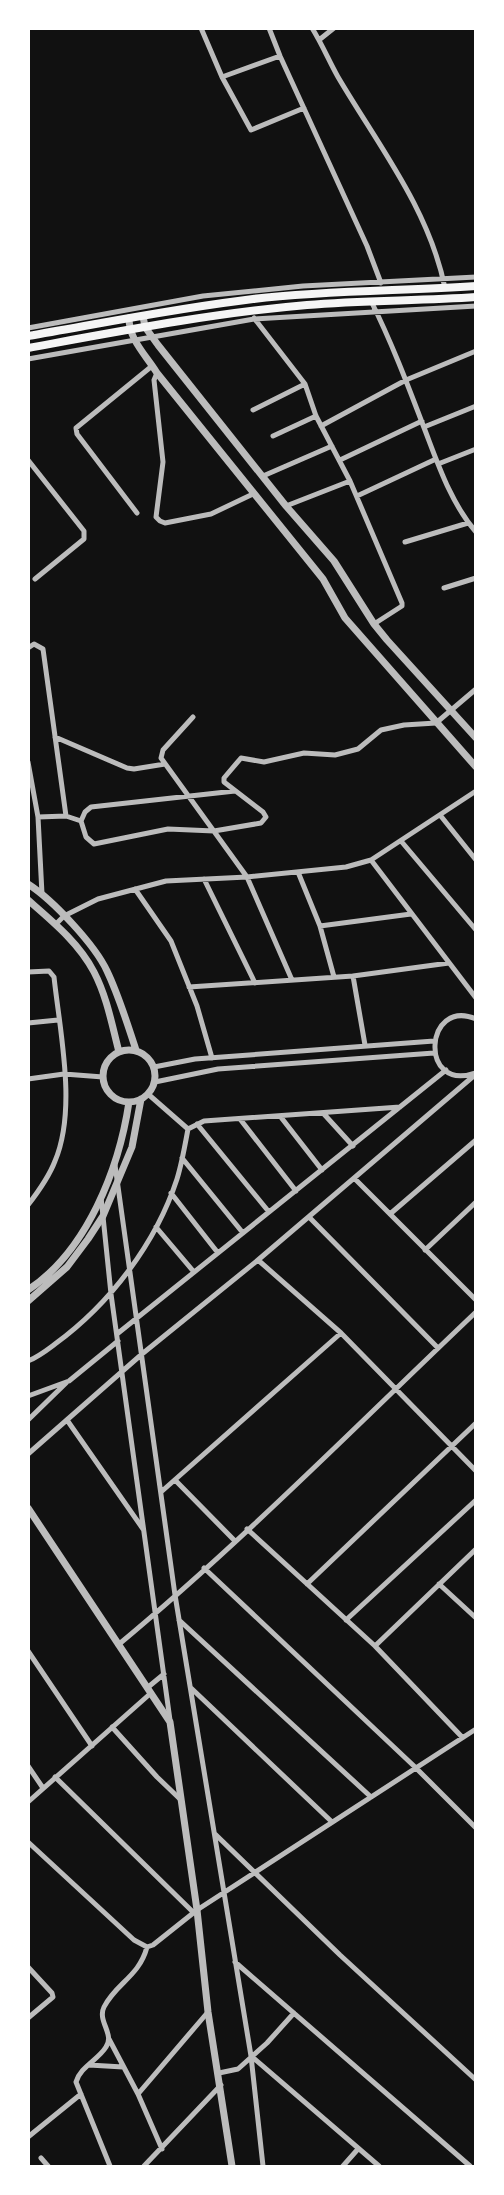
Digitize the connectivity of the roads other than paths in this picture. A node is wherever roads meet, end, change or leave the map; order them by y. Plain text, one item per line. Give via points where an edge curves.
1 (201, 28) edge
2 (269, 28) edge
3 (312, 28) edge
4 (334, 28) edge
5 (319, 40) junction
6 (280, 56) junction
7 (222, 76) junction
8 (304, 108) junction
9 (476, 277) edge
10 (443, 279) junction
11 (382, 286) junction
12 (476, 286) edge
13 (445, 288) junction
14 (476, 297) edge
15 (371, 301) junction
16 (385, 302) junction
17 (476, 306) edge
18 (376, 311) junction
19 (254, 315) junction
20 (143, 316) junction
21 (129, 318) junction
22 (145, 327) junction
23 (28, 328) edge
24 (129, 330) junction
25 (28, 336) edge
26 (152, 337) junction
27 (134, 340) junction
28 (28, 348) edge
29 (476, 351) edge
30 (28, 359) edge
31 (155, 370) junction
32 (406, 380) junction
33 (305, 384) junction
34 (476, 406) edge
35 (253, 410) dead end
36 (316, 416) junction
37 (423, 424) junction
38 (321, 426) junction
39 (273, 436) dead end
40 (333, 446) junction
41 (476, 449) edge
42 (340, 459) junction
43 (28, 460) edge
44 (437, 462) junction
45 (263, 476) junction
46 (350, 481) junction
47 (253, 494) junction
48 (357, 496) junction
49 (286, 506) junction
50 (136, 513) dead end
51 (468, 523) junction
52 (476, 532) edge
53 (405, 542) dead end
54 (476, 578) edge
55 (35, 579) dead end
56 (444, 588) dead end
57 (374, 624) junction
58 (28, 648) edge
59 (476, 689) edge
60 (450, 709) junction
61 (193, 717) dead end
62 (436, 723) junction
63 (55, 737) junction
64 (476, 738) edge
65 (28, 762) edge
66 (165, 764) junction
67 (476, 767) edge
68 (236, 791) junction
69 (476, 791) edge
70 (190, 797) junction
71 (440, 815) junction
72 (66, 816) junction
73 (38, 817) junction
74 (81, 821) junction
75 (214, 831) junction
76 (401, 841) junction
77 (371, 860) junction
78 (476, 860) edge
79 (297, 872) junction
80 (247, 877) junction
81 (204, 879) junction
82 (29, 886) edge
83 (135, 889) junction
84 (42, 894) junction
85 (28, 900) edge
86 (411, 914) junction
87 (64, 916) junction
88 (56, 924) junction
89 (320, 926) junction
90 (476, 930) edge
91 (449, 963) junction
92 (28, 972) edge
93 (353, 976) junction
94 (334, 977) junction
95 (292, 980) junction
96 (255, 983) junction
97 (189, 987) junction
98 (476, 998) edge
99 (476, 1019) edge
100 (58, 1020) junction
101 (28, 1023) edge
102 (434, 1041) junction
103 (364, 1046) junction
104 (136, 1050) junction
105 (119, 1052) junction
106 (434, 1053) junction
107 (212, 1058) junction
108 (154, 1067) junction
109 (446, 1070) junction
110 (476, 1073) edge
111 (64, 1074) junction
112 (103, 1077) junction
113 (28, 1079) edge
114 (155, 1082) junction
115 (145, 1097) junction
116 (129, 1102) junction
117 (401, 1107) junction
118 (323, 1113) junction
119 (280, 1116) junction
120 (240, 1119) junction
121 (198, 1124) junction
122 (188, 1129) junction
123 (476, 1140) edge
124 (353, 1146) junction
125 (182, 1158) junction
126 (115, 1165) junction
127 (322, 1170) junction
128 (354, 1178) junction
129 (118, 1181) junction
130 (296, 1191) junction
131 (171, 1193) junction
132 (101, 1197) junction
133 (476, 1203) edge
134 (28, 1205) edge
135 (269, 1212) junction
136 (390, 1214) junction
137 (103, 1216) junction
138 (309, 1217) junction
139 (156, 1227) junction
140 (243, 1233) junction
141 (425, 1250) junction
142 (218, 1253) junction
143 (258, 1260) junction
144 (129, 1271) junction
145 (194, 1272) junction
146 (28, 1290) edge
147 (111, 1294) junction
148 (476, 1300) edge
149 (28, 1301) edge
150 (476, 1312) edge
151 (136, 1318) junction
152 (341, 1333) junction
153 (117, 1337) junction
154 (438, 1348) junction
155 (142, 1354) junction
156 (28, 1362) edge
157 (122, 1372) junction
158 (69, 1381) junction
159 (396, 1388) junction
160 (28, 1396) edge
161 (67, 1419) junction
162 (28, 1420) edge
163 (476, 1423) edge
164 (450, 1446) junction
165 (28, 1454) edge
166 (476, 1471) edge
167 (175, 1480) junction
168 (161, 1492) junction
169 (476, 1500) edge
170 (28, 1508) edge
171 (247, 1529) junction
172 (144, 1530) junction
173 (234, 1540) junction
174 (474, 1554) edge
175 (204, 1568) junction
176 (307, 1584) junction
177 (439, 1584) junction
178 (174, 1594) junction
179 (156, 1613) junction
180 (476, 1618) edge
181 (179, 1620) junction
182 (346, 1620) junction
183 (117, 1645) junction
184 (375, 1646) junction
185 (28, 1651) edge
186 (164, 1674) junction
187 (190, 1687) junction
188 (149, 1690) junction
189 (170, 1722) junction
190 (112, 1727) junction
191 (476, 1729) edge
192 (462, 1737) junction
193 (92, 1746) junction
194 (28, 1766) edge
195 (415, 1767) junction
196 (55, 1777) junction
197 (43, 1788) junction
198 (371, 1797) junction
199 (182, 1800) junction
200 (28, 1802) edge
201 (332, 1822) junction
202 (476, 1828) edge
203 (215, 1834) junction
204 (28, 1842) edge
205 (256, 1872) junction
206 (223, 1893) junction
207 (196, 1912) junction
208 (147, 1947) junction
209 (234, 1962) junction
210 (28, 1967) edge
211 (208, 2012) junction
212 (294, 2013) junction
213 (28, 2018) edge
214 (109, 2038) junction
215 (251, 2056) junction
216 (89, 2065) junction
217 (123, 2067) junction
218 (219, 2073) junction
219 (476, 2080) edge
220 (221, 2084) junction
221 (81, 2094) junction
222 (138, 2094) junction
223 (28, 2137) edge
224 (358, 2149) junction
225 (162, 2150) junction
226 (41, 2158) dead end
227 (48, 2166) edge
228 (110, 2166) edge
229 (144, 2166) edge
230 (232, 2166) edge
231 (263, 2166) edge
232 (343, 2166) edge
233 (379, 2166) edge
234 (470, 2166) edge

1 - 7 street
2 - 6 street
3 - 5 street
4 - 5 street
5 - 10 street via 405,185
6 - 7 street
6 - 8 street
7 - 8 street via 251,130
8 - 11 street
9 - 10 street
10 - 11 street
10 - 13 street
11 - 13 highway
11 - 16 street
11 - 20 highway via 253,299
11 - 23 street via 303,286 203,296
12 - 13 highway
14 - 16 highway
15 - 16 highway
15 - 18 street
15 - 19 highway
17 - 18 street
18 - 19 street
18 - 32 street
19 - 22 highway
19 - 26 street
19 - 33 street
20 - 21 highway
20 - 22 street
21 - 24 street
21 - 25 highway
22 - 24 highway
22 - 26 street
24 - 27 street
24 - 28 highway
26 - 27 street
26 - 45 street
27 - 30 street
27 - 31 street
29 - 32 street
31 - 47 street
31 - 47 street via 163,462 156,517 165,523 211,514
31 - 50 street via 76,428
32 - 37 street
32 - 38 street
33 - 35 street
33 - 36 street
34 - 37 street
36 - 38 street
36 - 39 street
37 - 42 street
37 - 44 street
38 - 40 street
40 - 42 street
40 - 45 street
41 - 44 street
42 - 46 street
43 - 55 street via 84,531 84,540
44 - 48 street
44 - 51 street
45 - 49 street
46 - 48 street
46 - 49 street
47 - 62 street via 322,579 345,618
48 - 57 street via 402,603
49 - 57 street via 334,561
51 - 52 street
51 - 53 street
54 - 56 street
57 - 60 street
58 - 63 street via 34,644 43,649
59 - 60 street
60 - 62 street
60 - 64 street
61 - 66 street via 161,754
62 - 67 street
62 - 68 street via 381,730 358,749 334,755 304,753 264,762 241,758 224,778
63 - 66 street via 127,768
63 - 72 street
65 - 73 street
66 - 70 street
68 - 70 street
68 - 75 street via 266,817 261,823
69 - 71 street
70 - 74 street via 91,807
70 - 75 street
71 - 76 street
71 - 78 street
72 - 73 street
72 - 74 street
73 - 84 street
74 - 75 street via 86,837 94,844 168,829
75 - 80 street
76 - 77 street
76 - 90 street
77 - 79 street
77 - 86 street
79 - 80 street
79 - 89 street
80 - 81 street
80 - 95 street
81 - 83 street via 166,881
81 - 96 street
82 - 84 street
83 - 87 street via 98,899
83 - 97 street via 171,941
84 - 87 street
85 - 88 street
86 - 89 street
86 - 91 street
87 - 88 street
87 - 104 street via 106,969
88 - 105 street via 93,972 109,1009
89 - 94 street
91 - 93 street
91 - 98 street
92 - 100 street via 49,971 54,977
93 - 94 street
93 - 103 street
94 - 95 street
95 - 96 street
96 - 97 street
97 - 107 street
99 - 102 street via 457,1016 446,1021
100 - 101 street
100 - 111 street
102 - 103 street
102 - 106 street
103 - 107 street
104 - 105 street
104 - 108 street
105 - 112 street via 110,1058
106 - 109 street
106 - 114 street via 218,1069
107 - 108 street
108 - 114 street
109 - 110 street via 456,1075
109 - 117 street
110 - 128 street
111 - 112 street
111 - 113 street
111 - 134 street via 64,1131 55,1162
112 - 116 street via 108,1092
114 - 115 street
115 - 116 street
115 - 122 street
115 - 129 street
116 - 126 street
117 - 118 street
117 - 124 street
118 - 119 street
118 - 124 street
119 - 120 street
119 - 127 street
120 - 121 street
120 - 130 street
121 - 122 street
121 - 135 street
122 - 125 street
123 - 136 street
124 - 127 street
125 - 131 street
125 - 140 street
126 - 129 street
126 - 132 street
127 - 130 street
128 - 136 street
128 - 138 street
129 - 137 street
129 - 144 street
130 - 135 street
131 - 139 street
131 - 142 street
132 - 137 street
132 - 146 street via 62,1260
133 - 141 street
135 - 140 street
136 - 141 street
137 - 147 street
137 - 149 street via 67,1267
138 - 143 street
138 - 154 street
139 - 144 street
139 - 145 street
140 - 142 street
141 - 148 street
142 - 145 street
143 - 152 street
143 - 155 street
144 - 147 street
144 - 151 street
145 - 151 street
147 - 153 street
147 - 156 street via 79,1327
150 - 154 street
151 - 153 street
151 - 155 street
152 - 159 street
152 - 167 street
153 - 157 street
153 - 158 street
154 - 159 street
155 - 157 street
155 - 168 street
157 - 161 street
157 - 172 street
158 - 160 street
158 - 162 street
159 - 164 street
159 - 171 street
161 - 165 street
161 - 172 street
163 - 164 street
164 - 166 street
164 - 176 street
167 - 168 street
167 - 173 street
168 - 178 street
169 - 182 street
170 - 183 street
171 - 173 street
171 - 176 street
172 - 179 street
173 - 175 street
174 - 177 street
175 - 178 street
175 - 195 street
176 - 182 street
177 - 180 street
177 - 184 street
178 - 179 street
178 - 181 street
179 - 183 street
179 - 186 street
181 - 187 street
181 - 198 street
182 - 184 street
183 - 188 street
184 - 192 street
185 - 193 street
186 - 188 street
186 - 189 street
187 - 201 street
187 - 203 street
188 - 189 street
188 - 190 street
189 - 199 street
190 - 193 street
190 - 199 street
191 - 192 street
192 - 195 street
193 - 196 street
194 - 197 street
195 - 198 street
195 - 202 street
196 - 197 street
196 - 207 street
197 - 200 street
198 - 201 street
199 - 207 street
201 - 205 street
203 - 205 street
203 - 206 street
204 - 208 street via 134,1940
205 - 206 street
205 - 219 street
206 - 207 street
206 - 209 street
207 - 208 street
207 - 211 street
208 - 214 street via 139,1968 104,2008 102,2019
209 - 212 street
209 - 215 street
210 - 213 street via 53,1997
211 - 218 street
211 - 222 street
212 - 215 street
212 - 234 street
214 - 216 street
214 - 217 street
215 - 218 street via 235,2071
215 - 224 street
215 - 231 street
216 - 217 street
216 - 221 street via 76,2079
217 - 222 street
218 - 220 street
220 - 225 street
220 - 230 street
221 - 223 street
221 - 228 street
222 - 225 street
224 - 232 street
224 - 233 street
225 - 229 street
226 - 227 street

